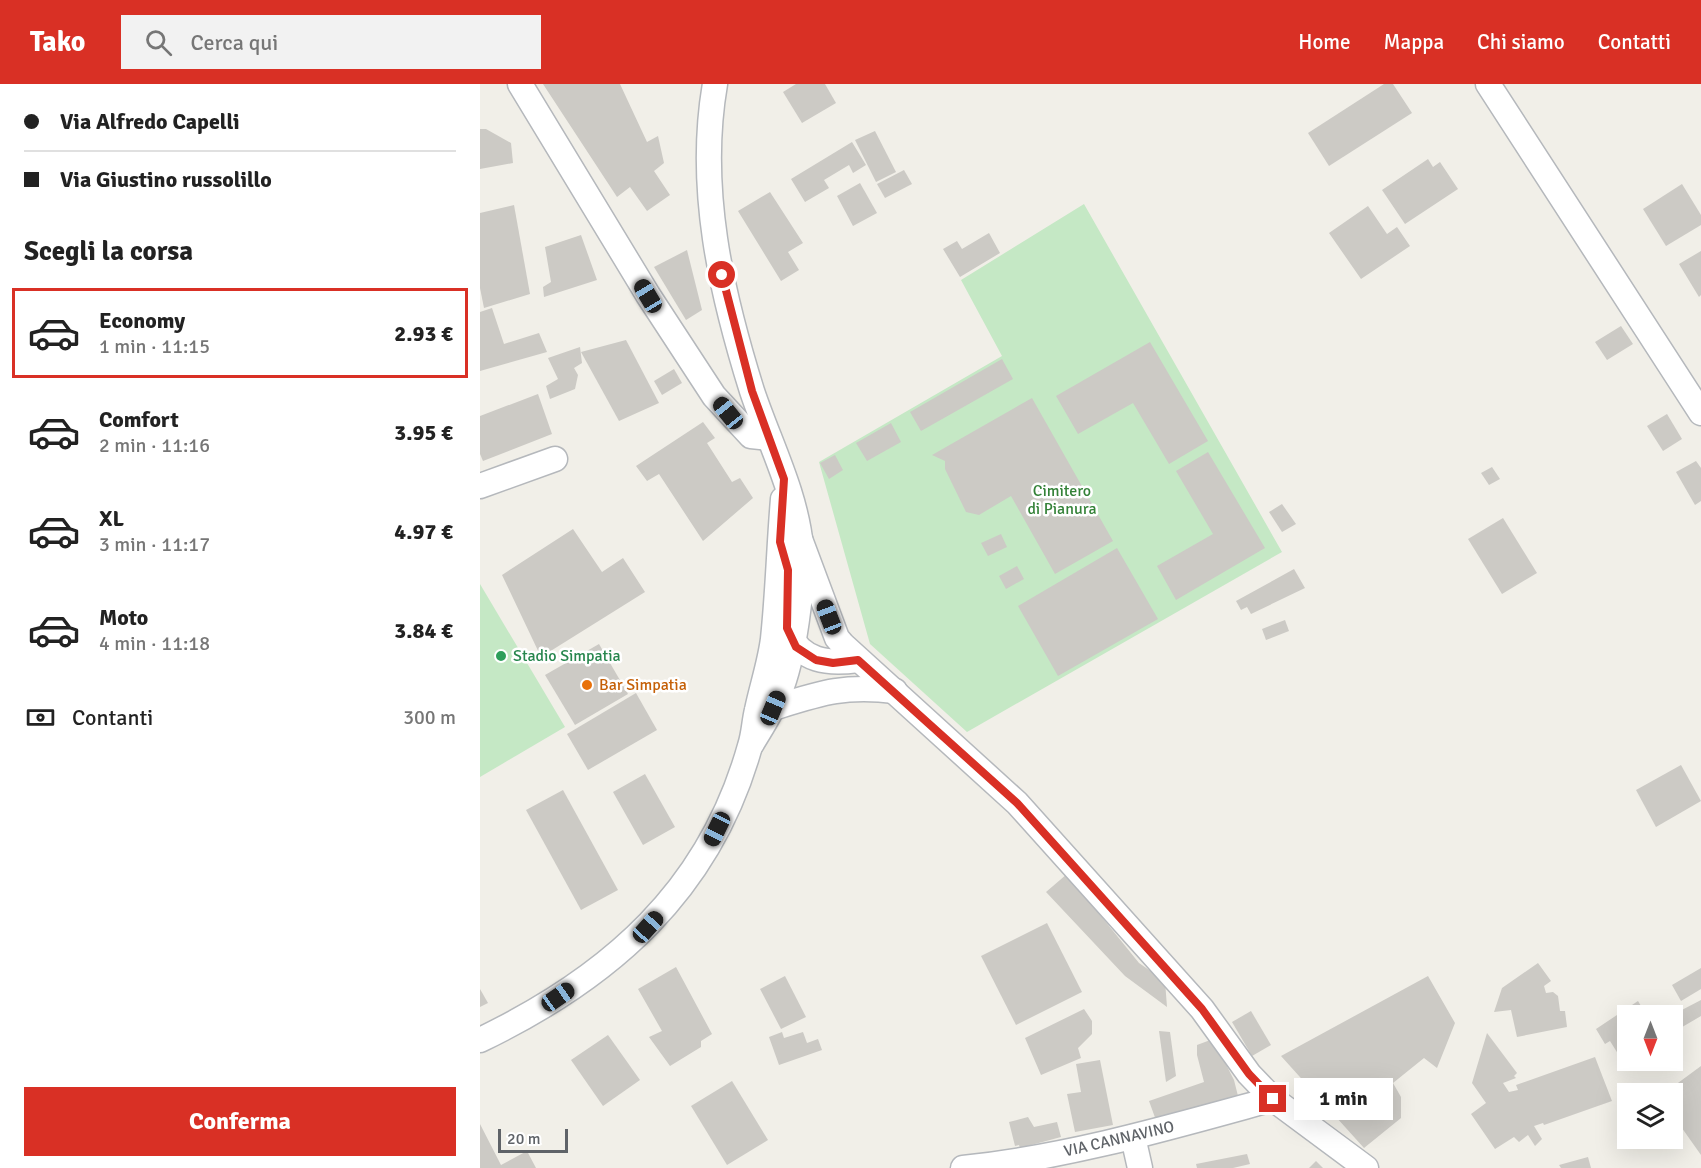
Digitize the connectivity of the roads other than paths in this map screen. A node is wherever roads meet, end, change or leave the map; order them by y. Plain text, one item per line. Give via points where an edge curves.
1 (520, 84) edge
2 (715, 84) edge
3 (1488, 84) edge
4 (1701, 413) edge
5 (769, 438) junction
6 (555, 459) dead end
7 (480, 486) edge
8 (790, 540) junction
9 (837, 638) junction
10 (792, 642) junction
11 (858, 660) junction
12 (895, 691) junction
13 (765, 709) junction
14 (480, 1040) edge
15 (1273, 1099) junction
16 (1133, 1137) junction
17 (963, 1168) edge
18 (1140, 1168) edge
19 (1366, 1168) edge

1 - 5 street via 648,296 714,396 751,436
2 - 5 street via 708,173 714,232 726,297
3 - 4 street
5 - 8 street via 784,479
6 - 7 street
8 - 9 street
8 - 10 street via 799,594
8 - 13 street via 772,641
9 - 10 street via 813,633
9 - 11 street
10 - 11 street via 816,660
10 - 13 street via 784,652
11 - 12 street
12 - 13 street via 861,687
12 - 15 street via 1017,803 1202,1009 1249,1074
13 - 14 street via 710,844 678,893 648,927 607,963 513,1025
15 - 16 street, VIA CANNAVINO
15 - 19 street
16 - 17 street, VIA CANNAVINO
16 - 18 street

